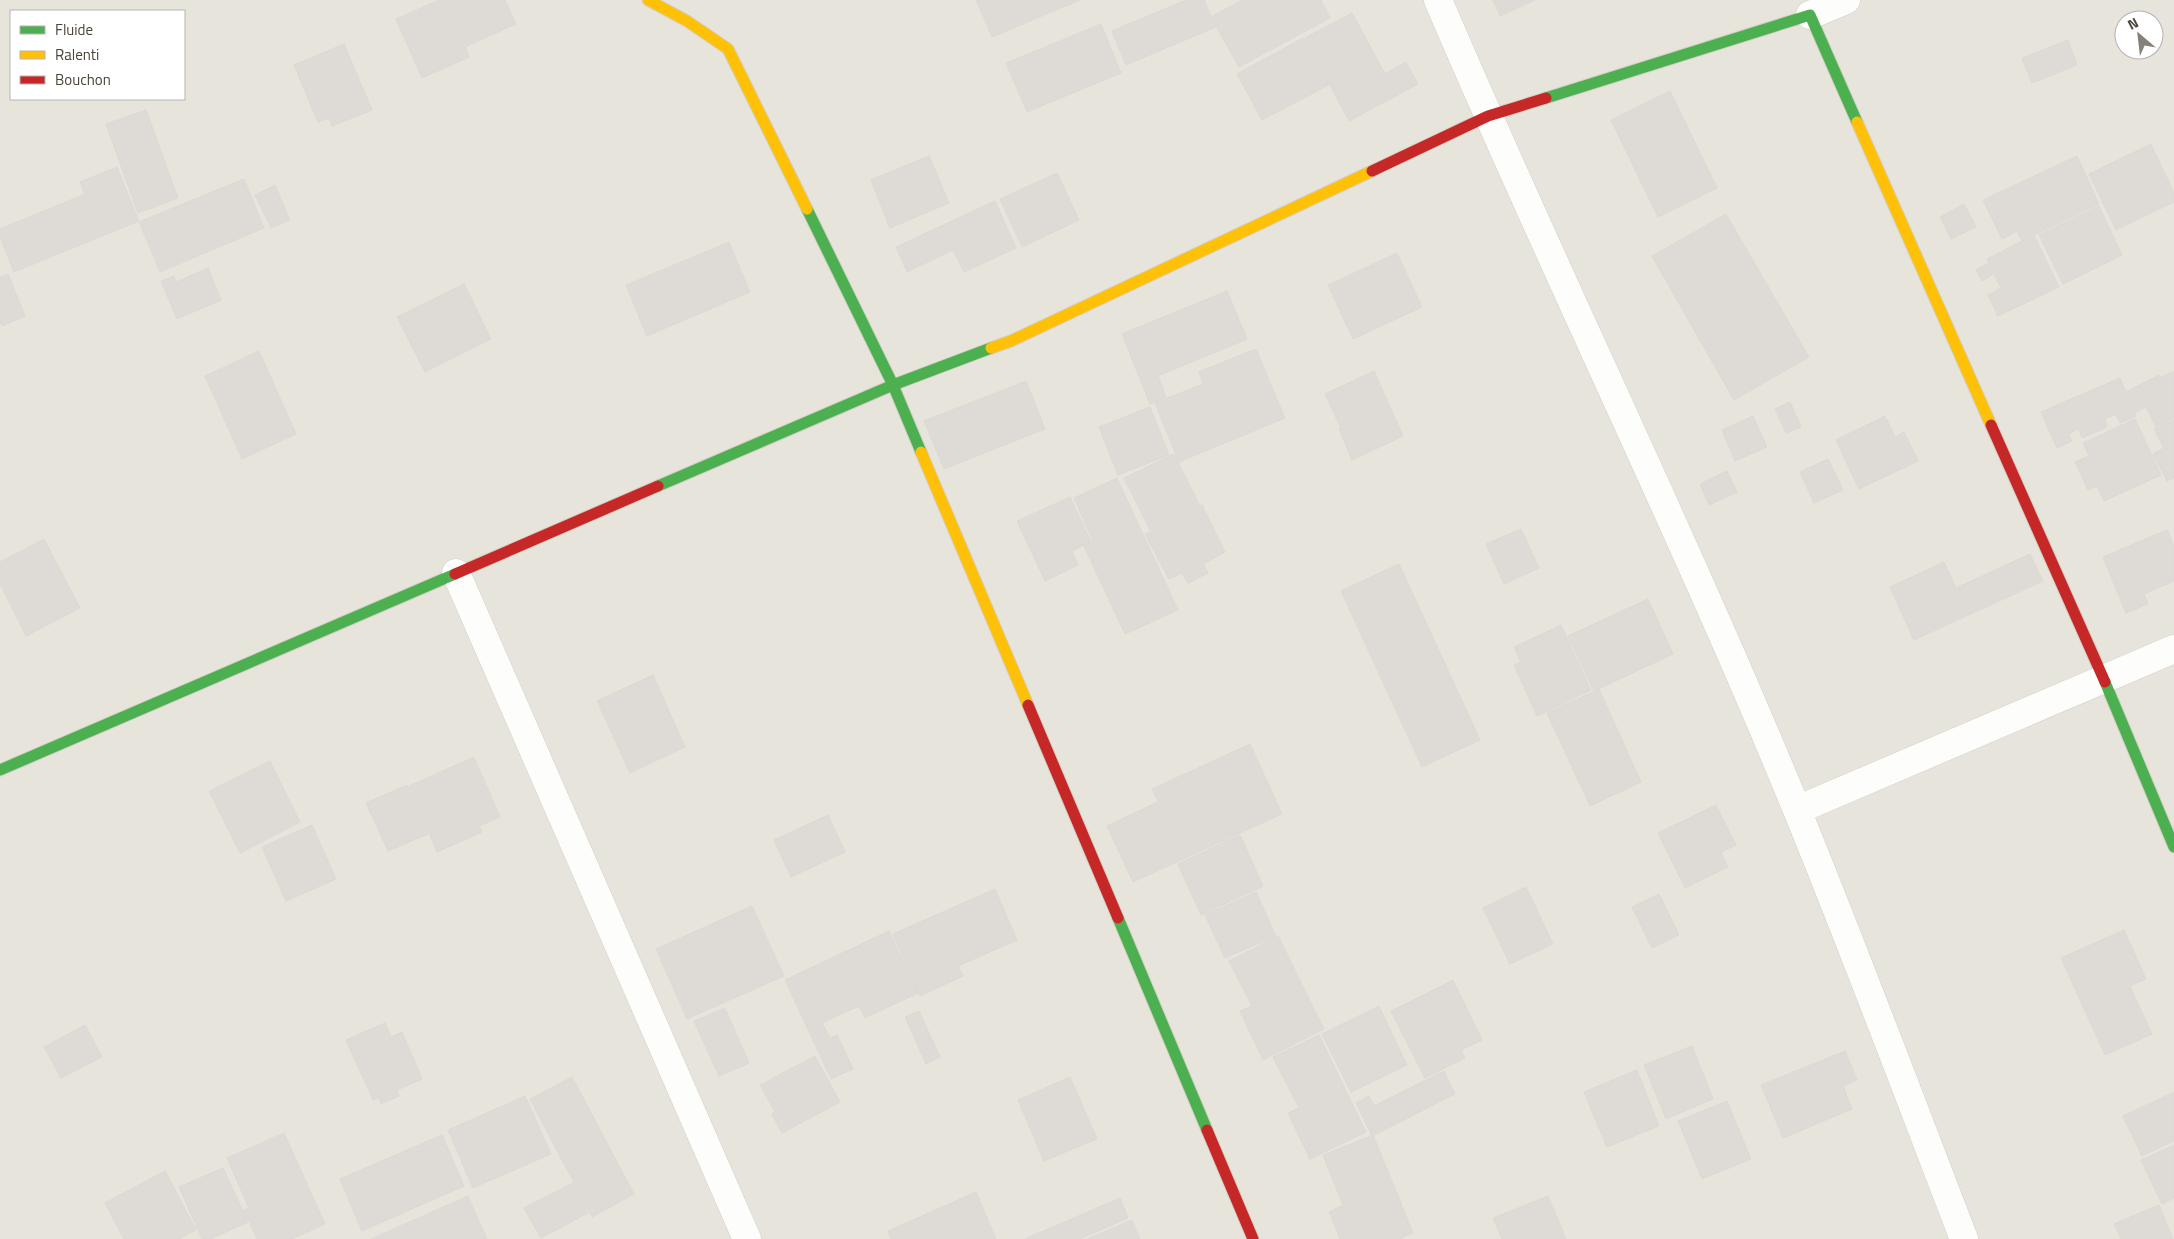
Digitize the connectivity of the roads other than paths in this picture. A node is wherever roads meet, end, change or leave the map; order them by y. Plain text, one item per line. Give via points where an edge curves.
1 (648, 0) edge
2 (1438, 0) edge
3 (1846, 0) edge
4 (1810, 15) junction
5 (1488, 116) junction
6 (893, 386) junction
7 (456, 573) junction
8 (2174, 649) edge
9 (2103, 678) junction
10 (0, 770) edge
11 (1797, 810) junction
12 (2174, 847) edge
13 (747, 1239) edge
14 (1253, 1239) edge
15 (1964, 1239) edge

1 - 6 street via 728,49
2 - 5 street
3 - 4 street
4 - 5 street
4 - 9 street
5 - 6 street via 1011,341
5 - 11 street via 1642,453
6 - 7 street
6 - 14 street
7 - 10 street
7 - 13 street
8 - 9 street
9 - 11 street
9 - 12 street
11 - 15 street

